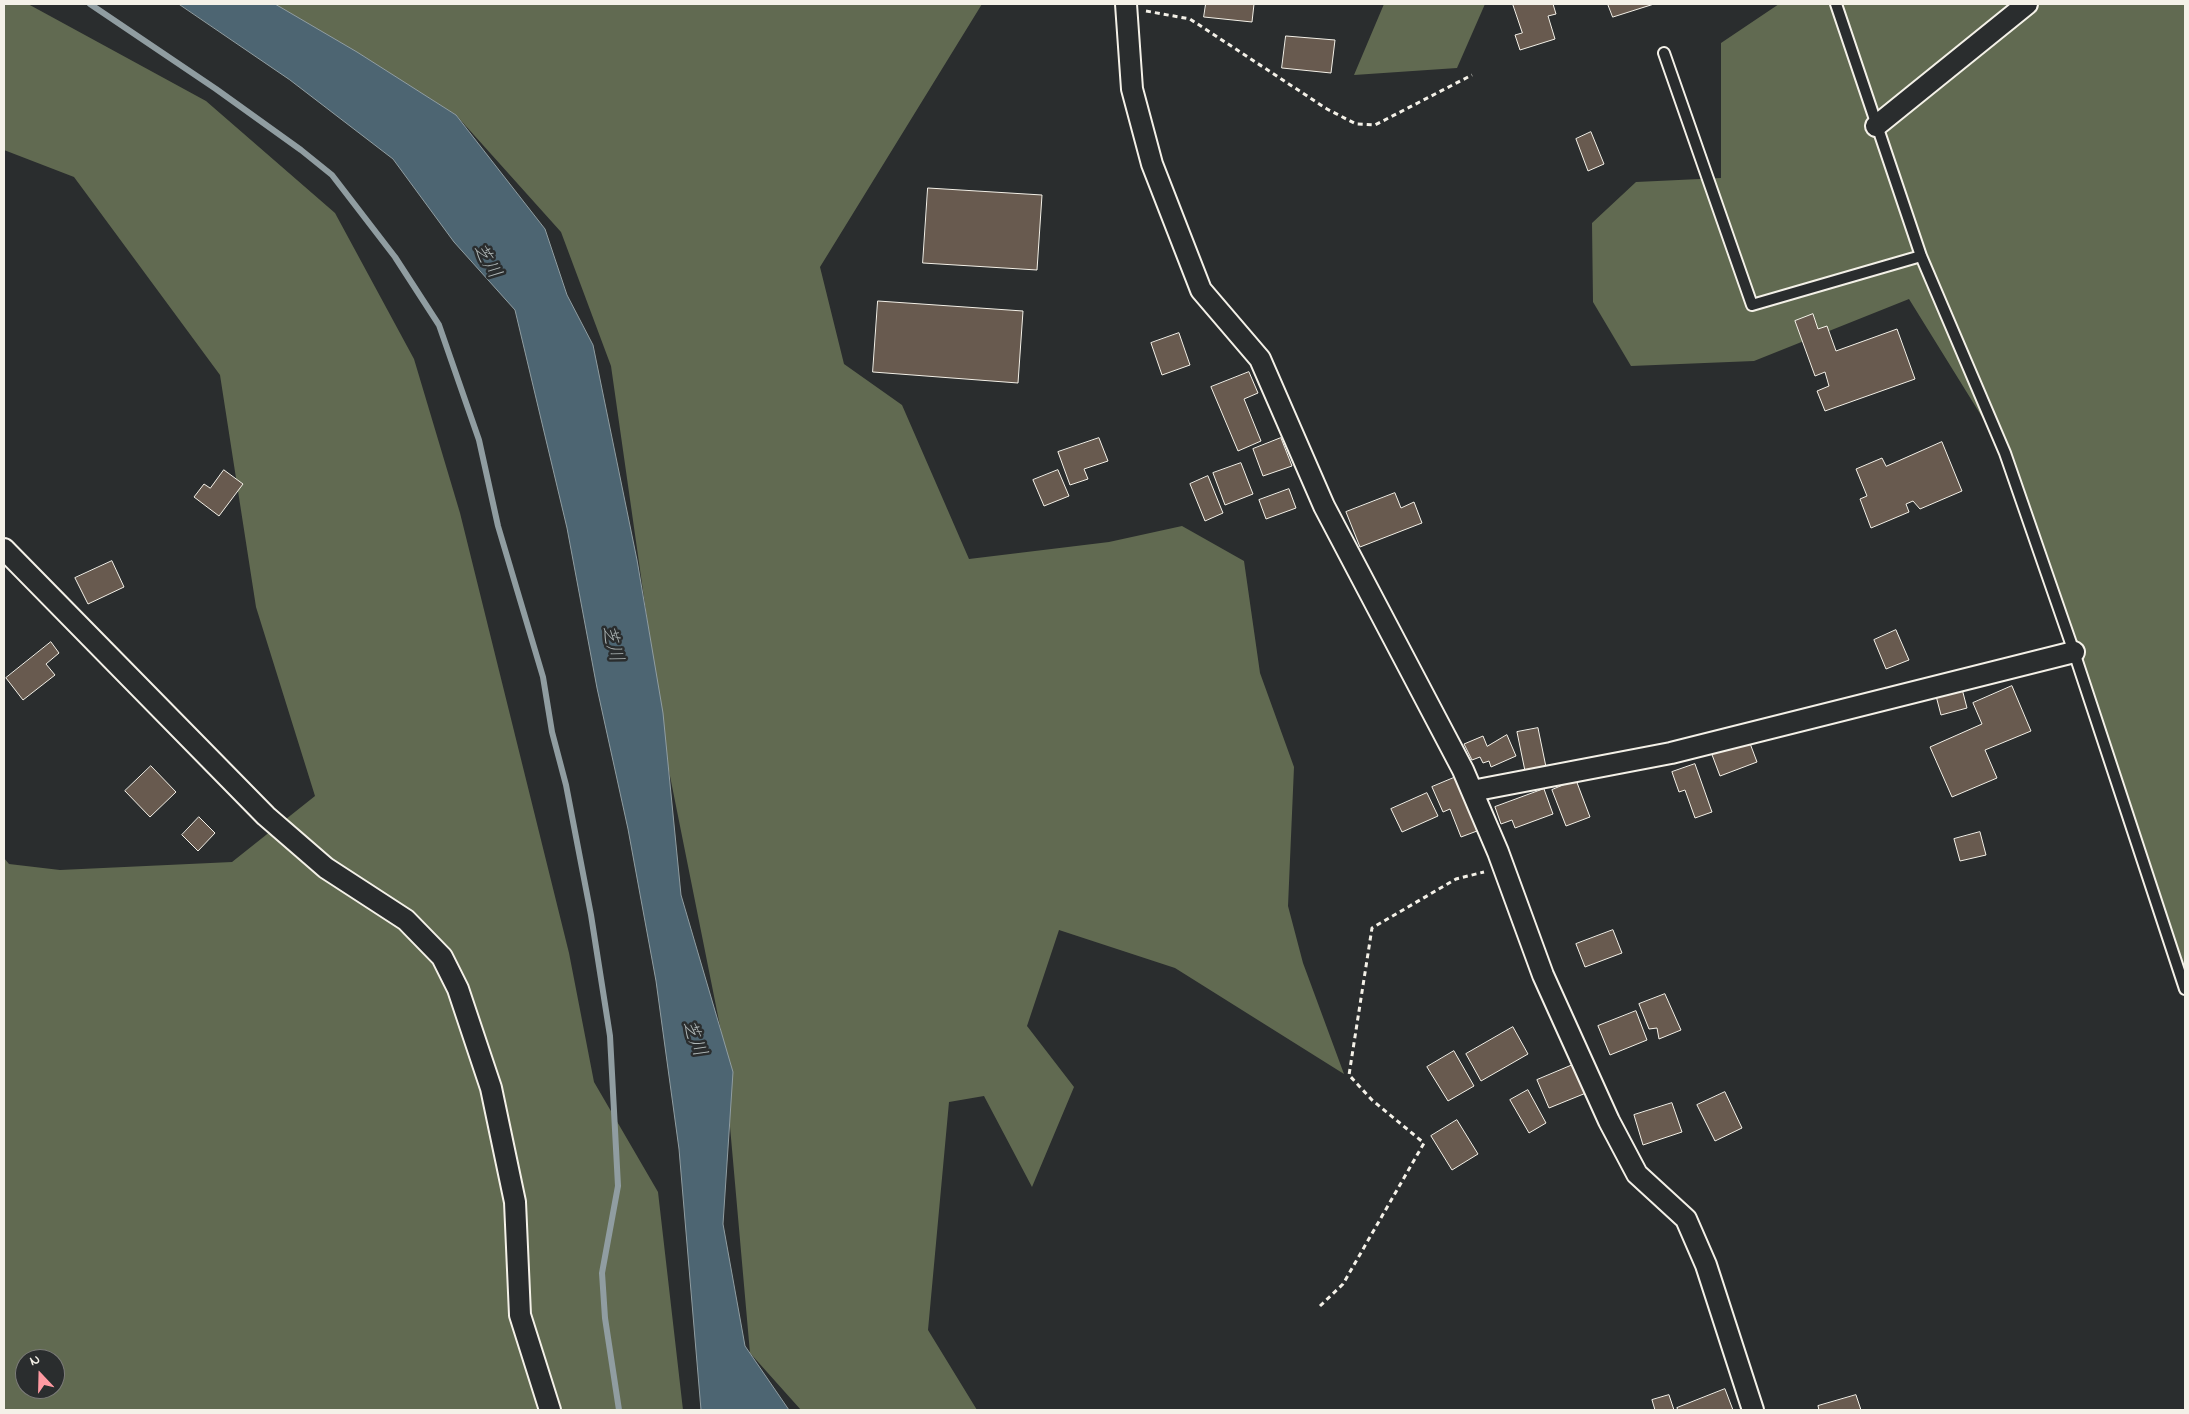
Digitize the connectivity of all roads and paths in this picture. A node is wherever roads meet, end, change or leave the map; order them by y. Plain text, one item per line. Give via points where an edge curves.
1 (1836, 4) edge
2 (2026, 4) edge
3 (1126, 5) edge
4 (1664, 53) dead end
5 (1472, 76) dead end
6 (1876, 126) junction
7 (1921, 256) junction
8 (4, 549) edge
9 (2074, 652) junction
10 (1472, 791) junction
11 (1504, 867) junction
12 (2185, 989) edge
13 (1320, 1306) dead end
14 (550, 1410) edge
15 (1753, 1410) edge

1 - 6 lane
2 - 6 street
3 - 5 path via 1190,19 1327,109 1356,124 1375,125
3 - 10 street via 1132,88 1139,117 1152,164 1201,290 1260,359 1324,506
4 - 7 lane via 1752,305
6 - 7 lane
7 - 9 lane via 2005,454
8 - 14 street via 266,816 326,868 406,920 442,958 458,989 491,1088 516,1202 520,1315
9 - 10 street via 1671,753
9 - 12 lane
10 - 11 street
11 - 13 path via 1456,879 1372,928 1350,1075 1372,1100 1424,1143 1343,1284
11 - 15 street via 1543,975 1609,1121 1637,1174 1686,1219 1706,1265

